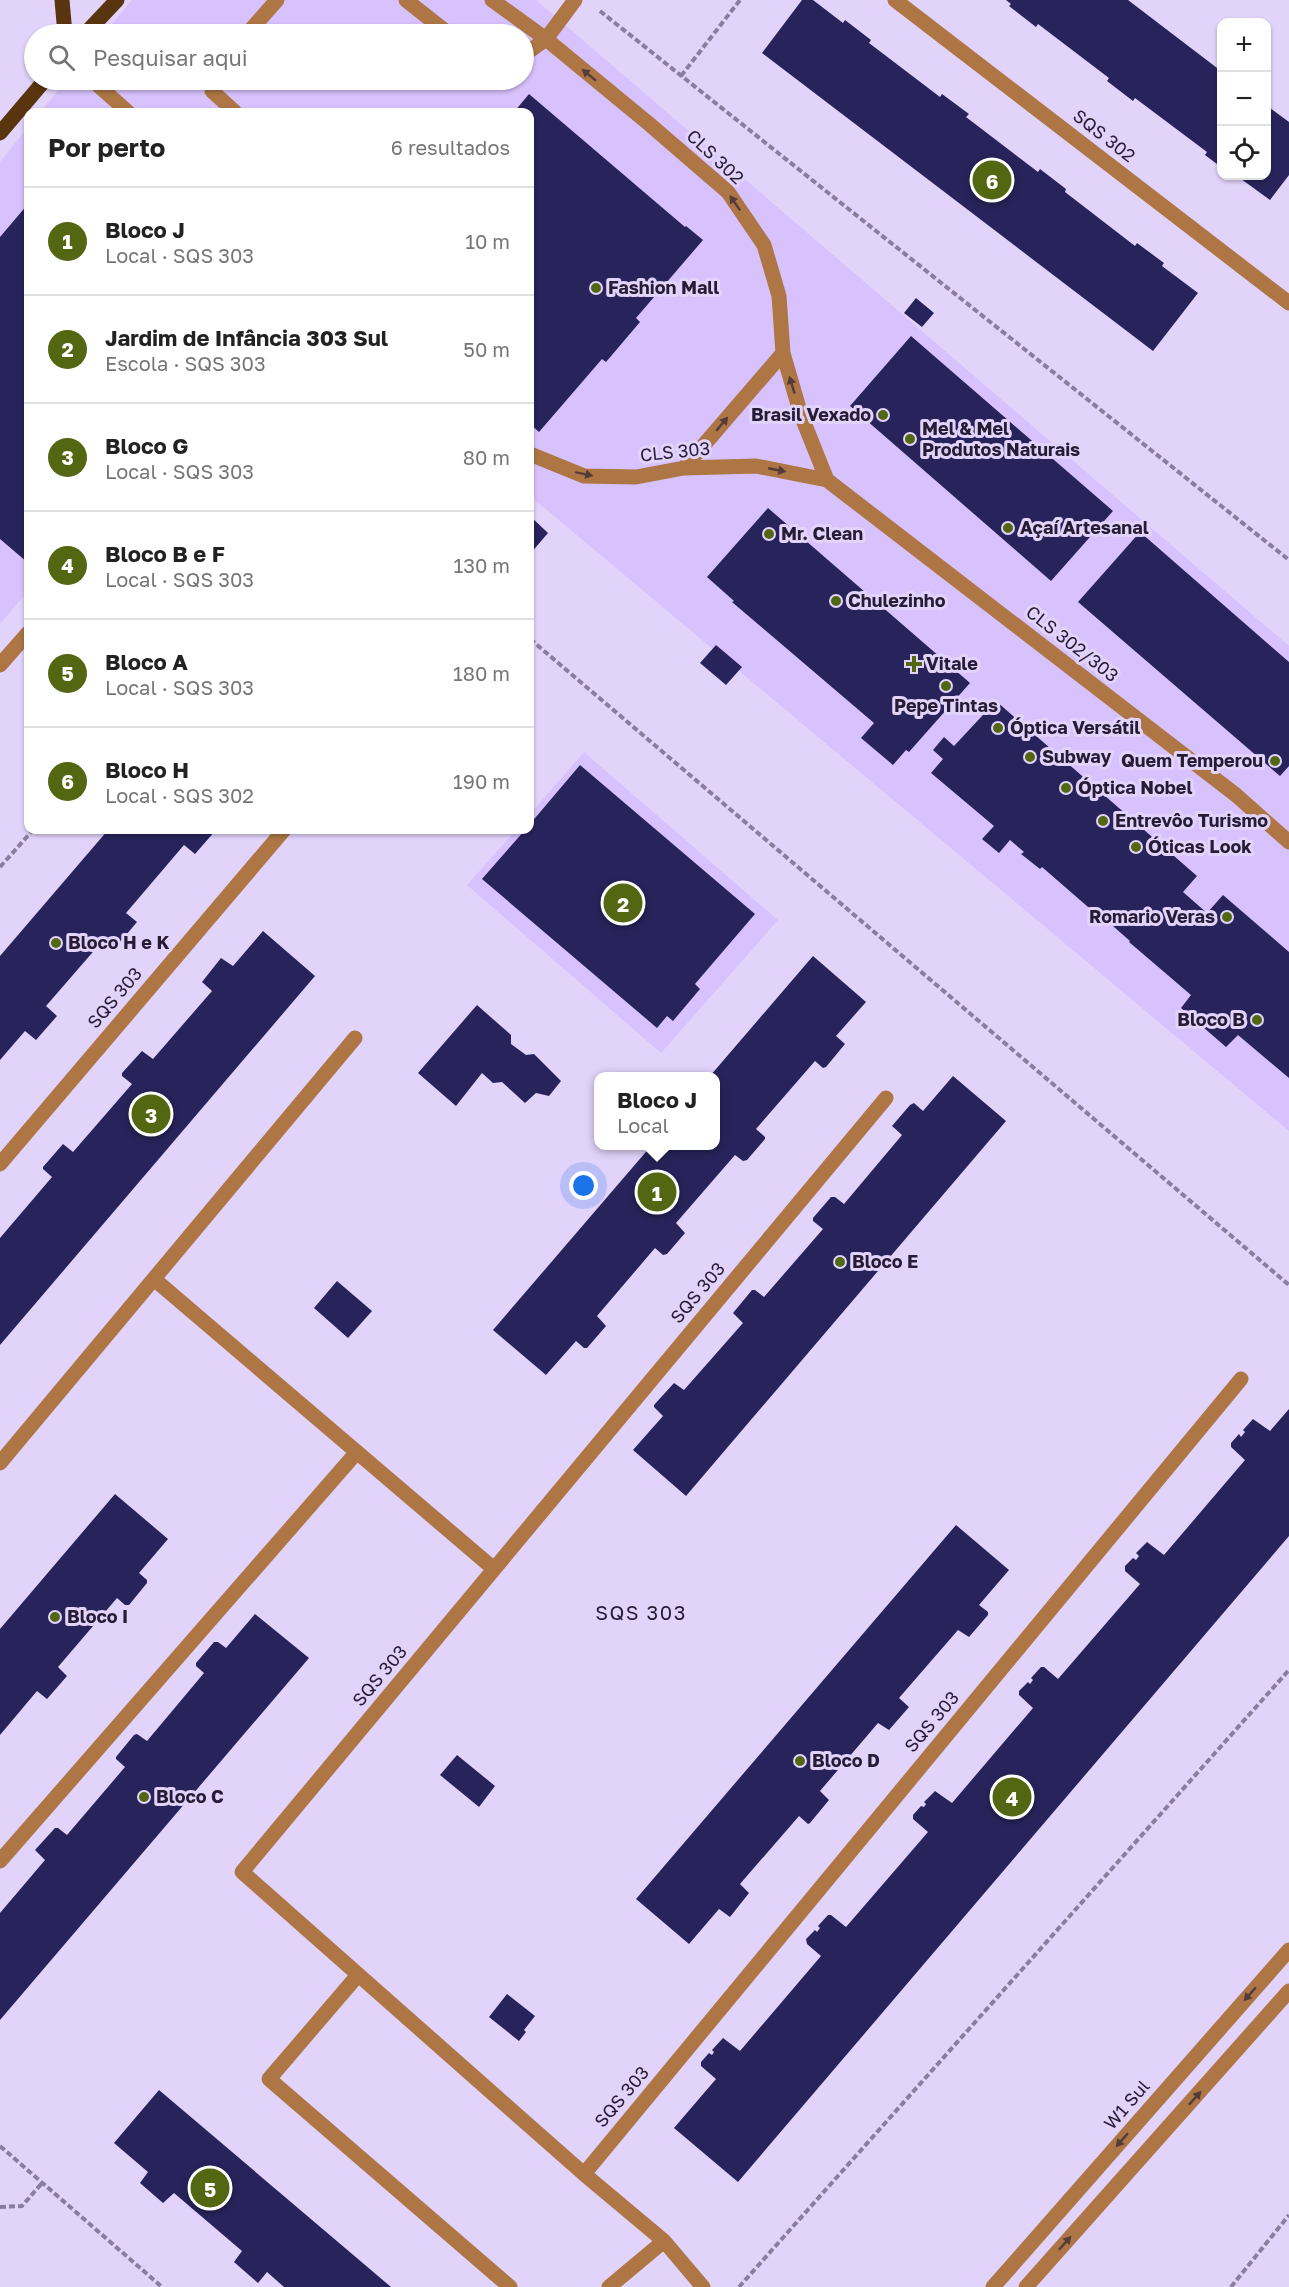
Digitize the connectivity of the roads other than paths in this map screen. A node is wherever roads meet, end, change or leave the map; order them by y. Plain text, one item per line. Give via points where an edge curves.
1 (62, 0) edge
2 (117, 0) edge
3 (278, 0) edge
4 (406, 0) edge
5 (492, 0) edge
6 (575, 0) edge
7 (895, 0) edge
8 (63, 24) edge
9 (94, 24) edge
10 (256, 24) edge
11 (436, 24) edge
12 (525, 24) edge
13 (534, 30) edge
14 (546, 39) junction
15 (534, 48) edge
16 (37, 90) edge
17 (103, 90) edge
18 (213, 90) edge
19 (124, 108) edge
20 (231, 108) edge
21 (0, 133) edge
22 (1289, 303) edge
23 (783, 352) junction
24 (534, 456) edge
25 (684, 468) junction
26 (827, 480) junction
27 (24, 638) edge
28 (0, 665) edge
29 (281, 834) edge
30 (1289, 843) edge
31 (356, 1038) dead end
32 (886, 1098) dead end
33 (0, 1164) edge
34 (154, 1279) junction
35 (1241, 1379) dead end
36 (357, 1452) junction
37 (0, 1463) edge
38 (494, 1569) junction
39 (0, 1861) edge
40 (1289, 1950) edge
41 (358, 1975) junction
42 (1289, 1991) edge
43 (584, 2174) junction
44 (664, 2241) junction
45 (510, 2287) edge
46 (609, 2287) edge
47 (704, 2287) edge
48 (993, 2287) edge
49 (1026, 2287) edge

1 - 8 main road
2 - 9 main road
3 - 10 street
4 - 11 street
5 - 12 street, CLS 302
6 - 14 street
7 - 22 street, SQS 302
13 - 14 street, CLS 302
14 - 15 street
23 -> 14 street, CLS 302 via 779,296 764,245 728,192
16 - 21 main road
17 - 19 street
18 - 20 street
25 -> 23 street
26 -> 23 street, CLS 302 via 801,415
24 -> 25 street, CLS 303 via 584,476 636,477
25 -> 26 street, CLS 303 via 756,466
26 - 30 street, CLS 302/303 via 1236,795
27 - 28 street
29 - 33 street, SQS 303
31 - 34 street
32 - 38 street, SQS 303
34 - 36 street
34 - 37 street
35 - 43 street, SQS 303
36 - 38 street
36 - 39 street
38 - 41 street, SQS 303 via 242,1872
40 -> 48 street, W1 Sul
41 - 43 street, SQS 303
41 - 45 street via 268,2079
49 -> 42 street
43 - 44 street, SQS 303
44 - 46 street
44 - 47 street, SQS 303

